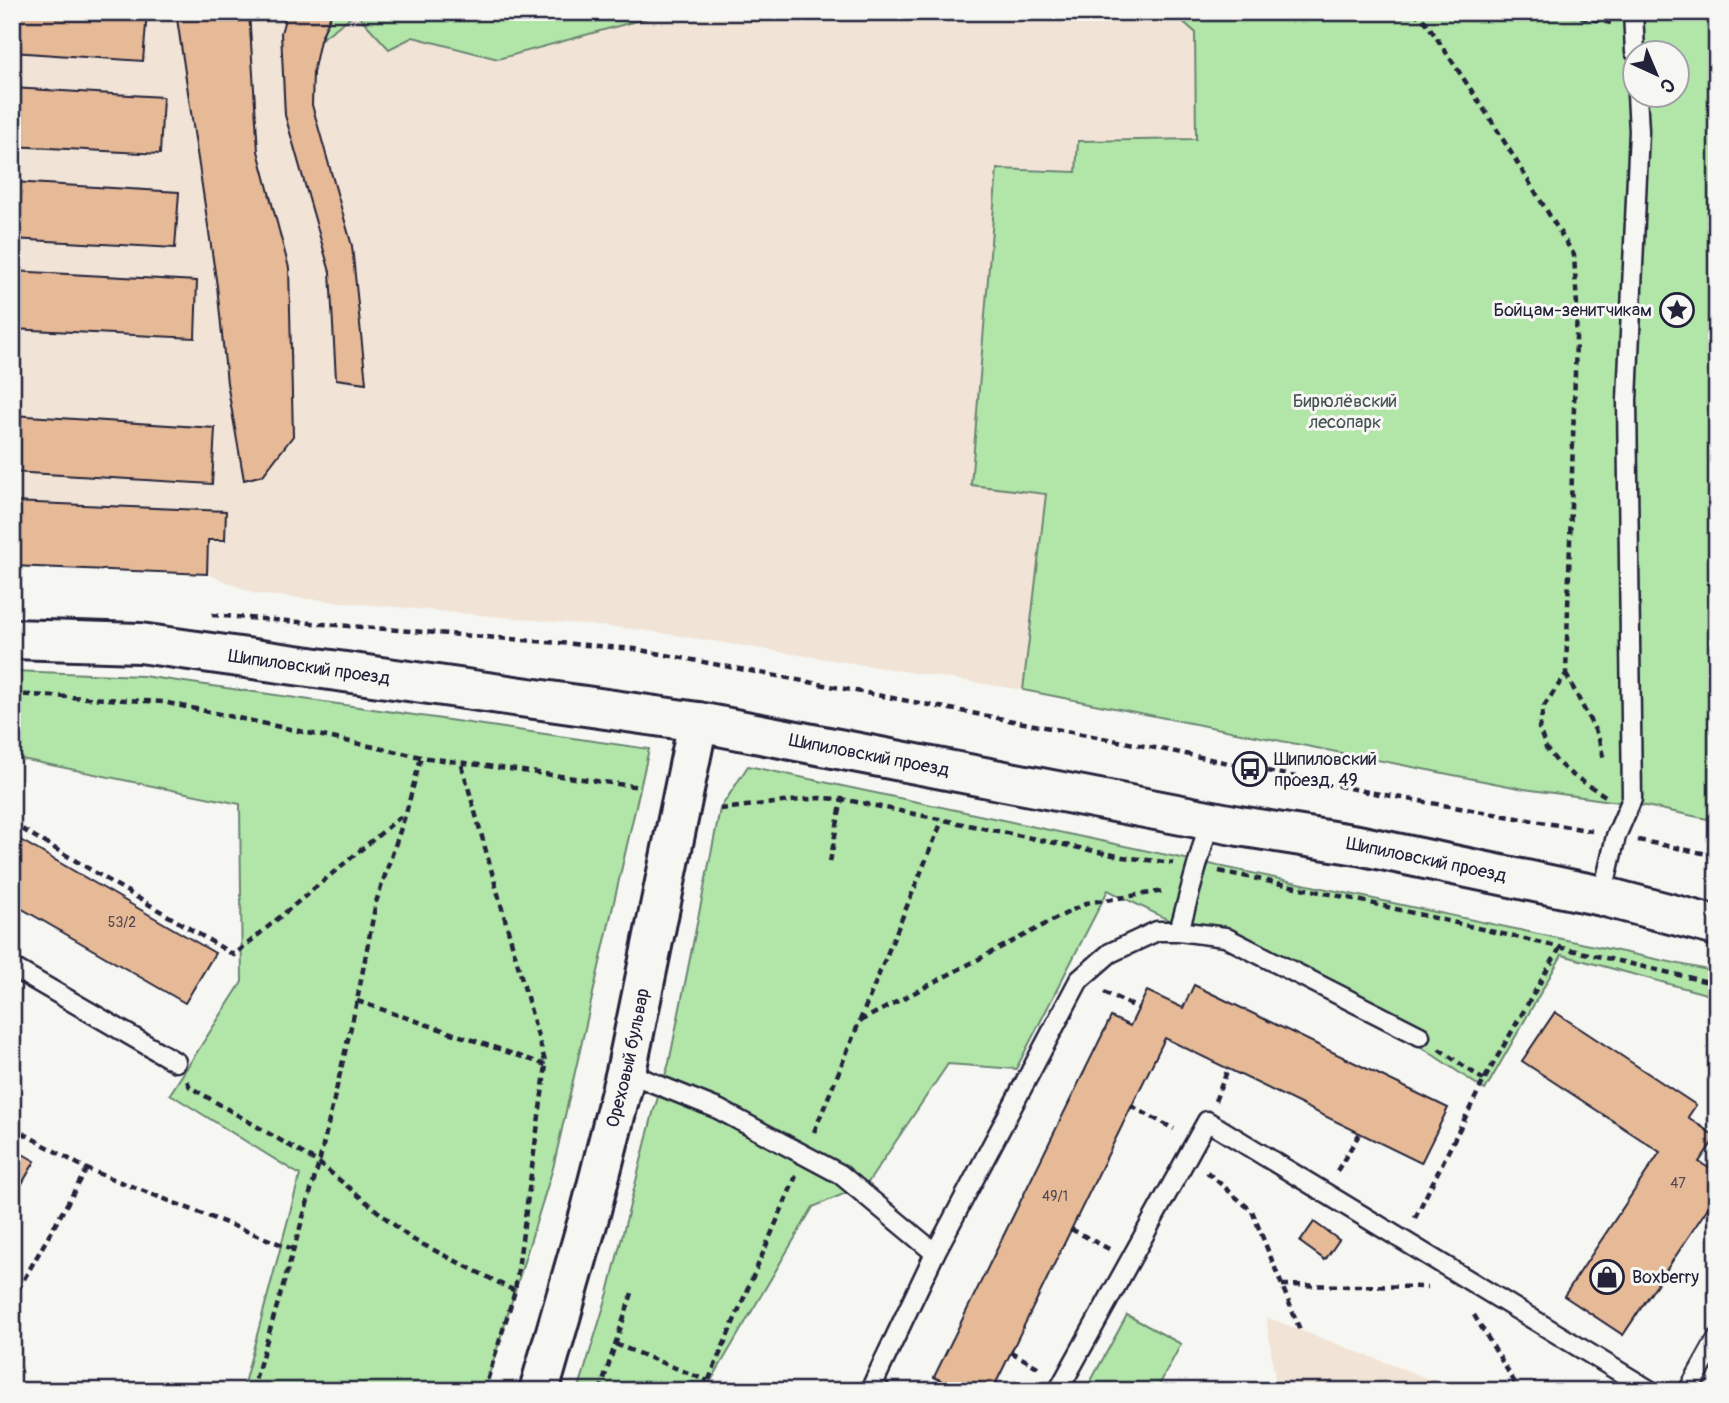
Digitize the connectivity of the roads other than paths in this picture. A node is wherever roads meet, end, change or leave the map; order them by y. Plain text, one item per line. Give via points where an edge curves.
1 (1633, 20) edge
2 (1634, 38) edge
3 (1638, 108) edge
4 (12, 639) edge
5 (698, 722) junction
6 (1210, 819) junction
7 (1602, 896) junction
8 (1717, 926) edge
9 (1179, 931) junction
10 (12, 967) edge
11 (1420, 1036) road end
12 (176, 1062) dead end
13 (626, 1072) junction
14 (935, 1253) junction
15 (1717, 1339) edge
16 (1060, 1386) edge
17 (540, 1391) edge
18 (881, 1391) edge
19 (1651, 1391) edge
20 (1688, 1391) edge

1 - 2 lane
3 - 7 lane via 1627,400 1632,799 1616,836
4 - 5 main road, Шипиловский проезд via 140,643
5 - 6 main road, Шипиловский проезд
5 - 13 main road, Ореховый бульвар
6 - 7 main road, Шипиловский проезд
6 - 9 lane
7 - 8 main road, Шипиловский проезд
9 - 11 lane via 1226,937
9 - 14 lane via 1157,930 1110,953 1079,980
10 - 12 lane
13 - 14 lane via 718,1109 840,1174
13 - 17 main road, Ореховый бульвар
14 - 18 lane via 872,1386
15 - 20 lane
16 - 19 lane via 1207,1121

